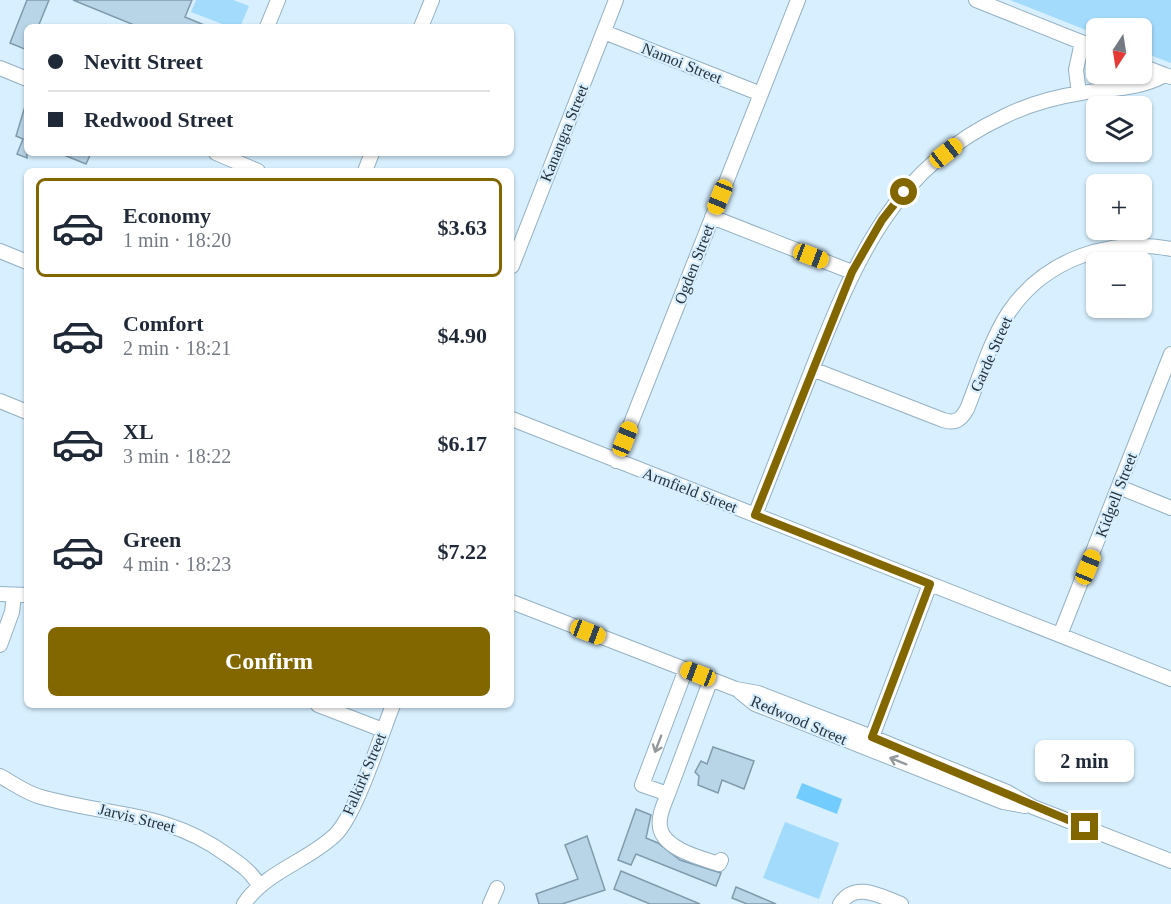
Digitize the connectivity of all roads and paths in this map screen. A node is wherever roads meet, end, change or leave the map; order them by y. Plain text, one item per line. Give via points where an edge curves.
1 (278, 0) edge
2 (432, 0) edge
3 (616, 0) edge
4 (798, 0) edge
5 (976, 0) edge
6 (268, 24) edge
7 (422, 24) edge
8 (604, 32) junction
9 (1082, 42) junction
10 (1086, 44) edge
11 (0, 68) edge
12 (1152, 70) edge
13 (1168, 76) edge
14 (24, 78) edge
15 (1079, 93) junction
16 (761, 94) junction
17 (223, 156) edge
18 (251, 168) edge
19 (712, 217) junction
20 (1171, 249) edge
21 (0, 251) edge
22 (24, 261) edge
23 (514, 261) edge
24 (852, 272) junction
25 (1171, 354) edge
26 (812, 369) junction
27 (0, 401) edge
28 (24, 411) edge
29 (514, 420) edge
30 (616, 461) junction
31 (1119, 487) junction
32 (1171, 508) edge
33 (755, 515) junction
34 (930, 584) junction
35 (14, 595) edge
36 (514, 603) edge
37 (1060, 635) junction
38 (0, 645) edge
39 (686, 669) junction
40 (711, 679) junction
41 (1171, 679) edge
42 (736, 689) junction
43 (672, 706) junction
44 (326, 708) edge
45 (392, 708) edge
46 (698, 715) junction
47 (383, 730) junction
48 (872, 737) junction
49 (0, 776) edge
50 (668, 794) junction
51 (1033, 807) junction
52 (721, 860) dead end
53 (1171, 861) edge
54 (259, 886) junction
55 (497, 888) dead end
56 (244, 904) edge
57 (490, 904) edge
58 (840, 904) edge
59 (901, 904) edge

1 - 6 street
2 - 7 street
3 - 8 street, Kanangra Street
4 - 16 street, Ogden Street
5 - 9 street
8 - 16 street, Namoi Street
8 - 23 street, Kanangra Street
9 - 10 street
9 - 15 street via 1076,70
11 - 14 street
12 - 13 street
13 - 15 street via 1139,87
15 - 24 street via 1024,108 970,134 904,192 882,220
16 - 19 street, Ogden Street
17 - 18 street
19 - 24 street
19 - 30 street, Ogden Street
20 - 26 street, Garde Street via 1145,245 1100,250 1074,258 1039,280 1009,312 965,412 954,422
21 - 22 street
24 - 26 street
25 - 31 street, Kidgell Street
26 - 33 street
27 - 28 street
29 - 30 street, Armfield Street
30 - 33 street, Armfield Street
31 - 32 street
31 - 37 street, Kidgell Street
33 - 34 street, Armfield Street
34 - 37 street, Armfield Street
34 - 48 street
35 - 38 street
36 - 39 street, Redwood Street
37 - 41 street, Armfield Street
39 - 40 street, Redwood Street
39 - 43 street
40 - 42 street, Redwood Street
40 - 46 street
42 - 48 street, Redwood Street via 758,693
51 -> 42 street, Redwood Street via 1003,802 794,720 755,704
43 - 46 street
43 -> 50 street via 642,785
44 - 47 street
45 - 47 street, Falkirk Street
46 - 50 street
47 - 54 street, Falkirk Street via 343,825 326,842
48 - 51 street, Redwood Street via 1007,792
49 - 54 street, Jarvis Street via 43,798 174,826 216,847 248,870
50 - 52 street via 660,827 664,837 699,858 719,864
51 - 53 street, Redwood Street
54 - 56 street, Falkirk Street
55 - 57 street
58 - 59 street via 853,892 865,891

